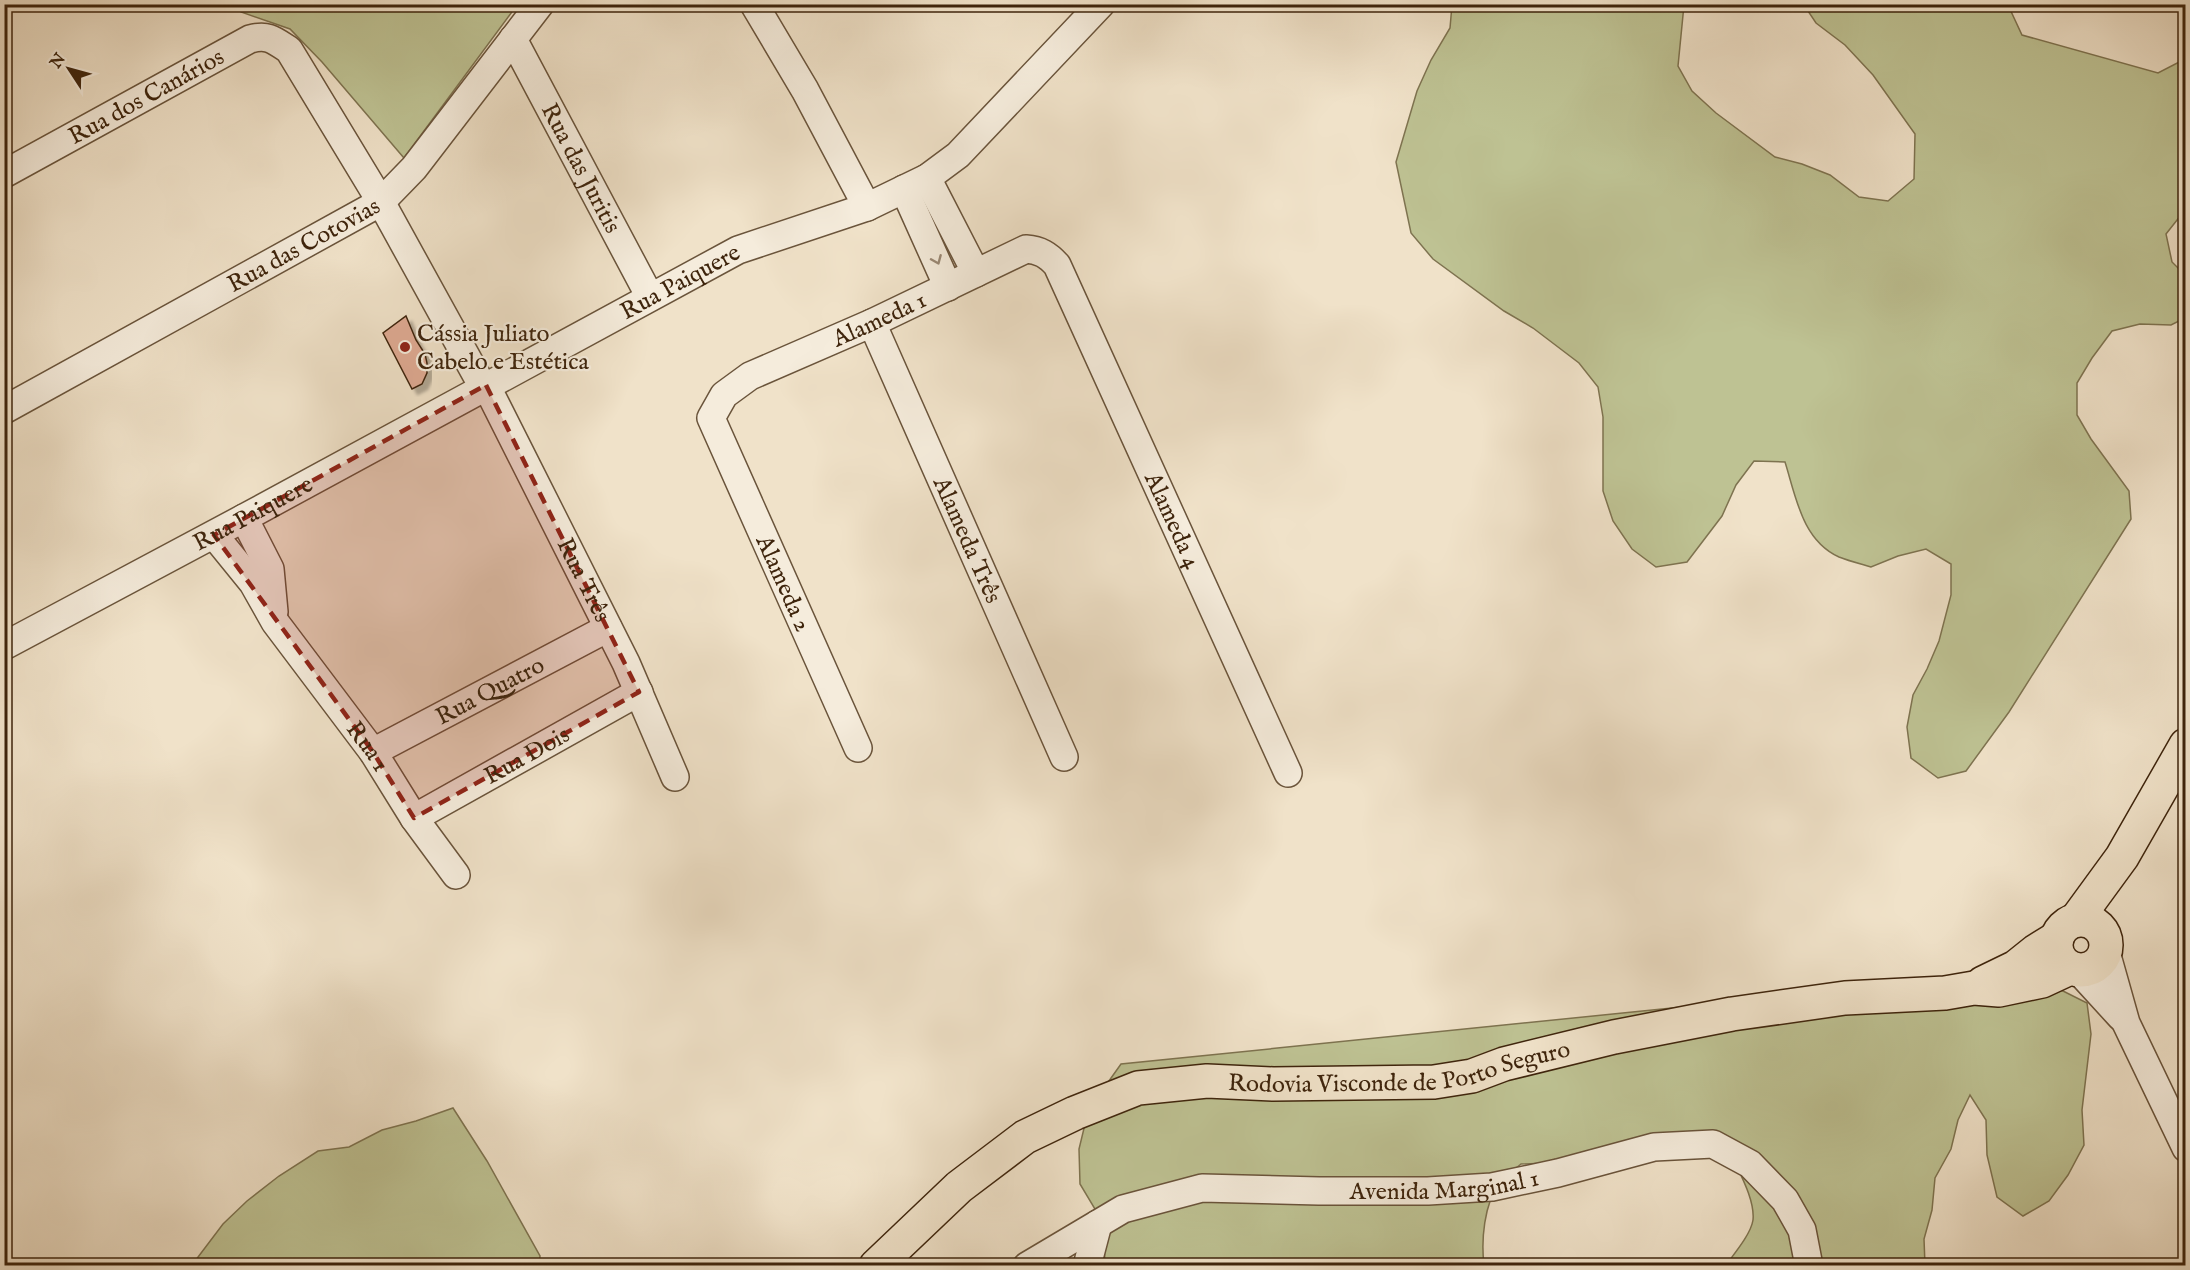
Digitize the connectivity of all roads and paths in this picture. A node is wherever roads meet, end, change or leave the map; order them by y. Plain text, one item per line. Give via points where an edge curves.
1 (540, 4) edge
2 (754, 4) edge
3 (1101, 4) edge
4 (513, 39) junction
5 (289, 50) joint
6 (4, 174) edge
7 (916, 183) junction
8 (381, 202) junction
9 (867, 207) junction
10 (1057, 265) joint
11 (976, 273) junction
12 (948, 287) junction
13 (650, 297) junction
14 (872, 323) junction
15 (485, 386) junction
16 (4, 410) edge
17 (711, 418) joint
18 (244, 518) junction
19 (214, 534) junction
20 (275, 622) junction
21 (608, 628) junction
22 (4, 646) edge
23 (639, 692) junction
24 (2186, 745) edge
25 (858, 748) dead end
26 (373, 752) junction
27 (1064, 757) dead end
28 (1288, 773) dead end
29 (675, 777) dead end
30 (414, 818) junction
31 (456, 875) dead end
32 (2086, 936) junction
33 (2074, 969) junction
34 (1974, 988) junction
35 (2126, 1023) junction
36 (2186, 1148) edge
37 (1098, 1224) junction
38 (876, 1266) edge
39 (1027, 1266) edge
40 (1088, 1266) edge
41 (1809, 1266) edge

1 - 4 street, Rua das Cotovias
2 - 9 street
3 - 7 street, Rua Paiquere via 958,155
4 - 8 street, Rua das Cotovias via 414,168
4 - 13 street, Rua das Juritis
5 - 6 street, Rua dos Canários via 262,36 250,39
5 - 8 street, Rua Três
7 - 9 street, Rua Paiquere
7 - 11 street
7 -> 12 street
8 - 15 street, Rua Três
8 - 16 street, Rua das Cotovias
9 - 13 street, Rua Paiquere via 738,249
10 - 11 street, Alameda 1 via 1049,255 1026,249
10 - 28 street, Alameda 4
11 - 12 street, Alameda 1
12 - 14 street, Alameda 1
13 - 15 street, Rua Paiquere
14 - 17 street, Alameda 1 via 750,376 724,395
14 - 27 street, Alameda Três
15 - 18 street, Rua Paiquere
15 - 21 street, Rua Três
17 - 25 street, Alameda 2
18 - 19 street, Rua Paiquere
18 - 20 street via 270,569
19 - 20 street, Rua 1 via 253,583
19 - 22 street, Rua Paiquere
20 - 26 street, Rua 1
21 - 23 street, Rua Três
21 - 26 street, Rua Quatro
23 - 29 street, Rua Três
23 - 30 street, Rua Dois
24 - 32 main road via 2122,857 2114,904
26 - 30 street, Rua 1
30 - 31 street, Rua 1
32 - 33 main road via 2056,947 2063,963
32 - 34 main road, Rodovia Visconde de Porto Seguro via 2037,951 2016,967
32 - 35 street
33 - 34 main road, Rodovia Visconde de Porto Seguro via 2007,989
33 - 35 street
34 - 38 main road, Rodovia Visconde de Porto Seguro via 1845,998 1732,1014 1614,1036 1472,1076 1434,1082 1207,1081 1138,1088 1025,1137 960,1187
35 - 36 street
37 - 39 street, Avenida Marginal 1
37 - 40 street
37 - 41 street, Avenida Marginal 1 via 1123,1209 1202,1188 1428,1191 1492,1187 1654,1147 1713,1144 1750,1164 1785,1200 1803,1230

